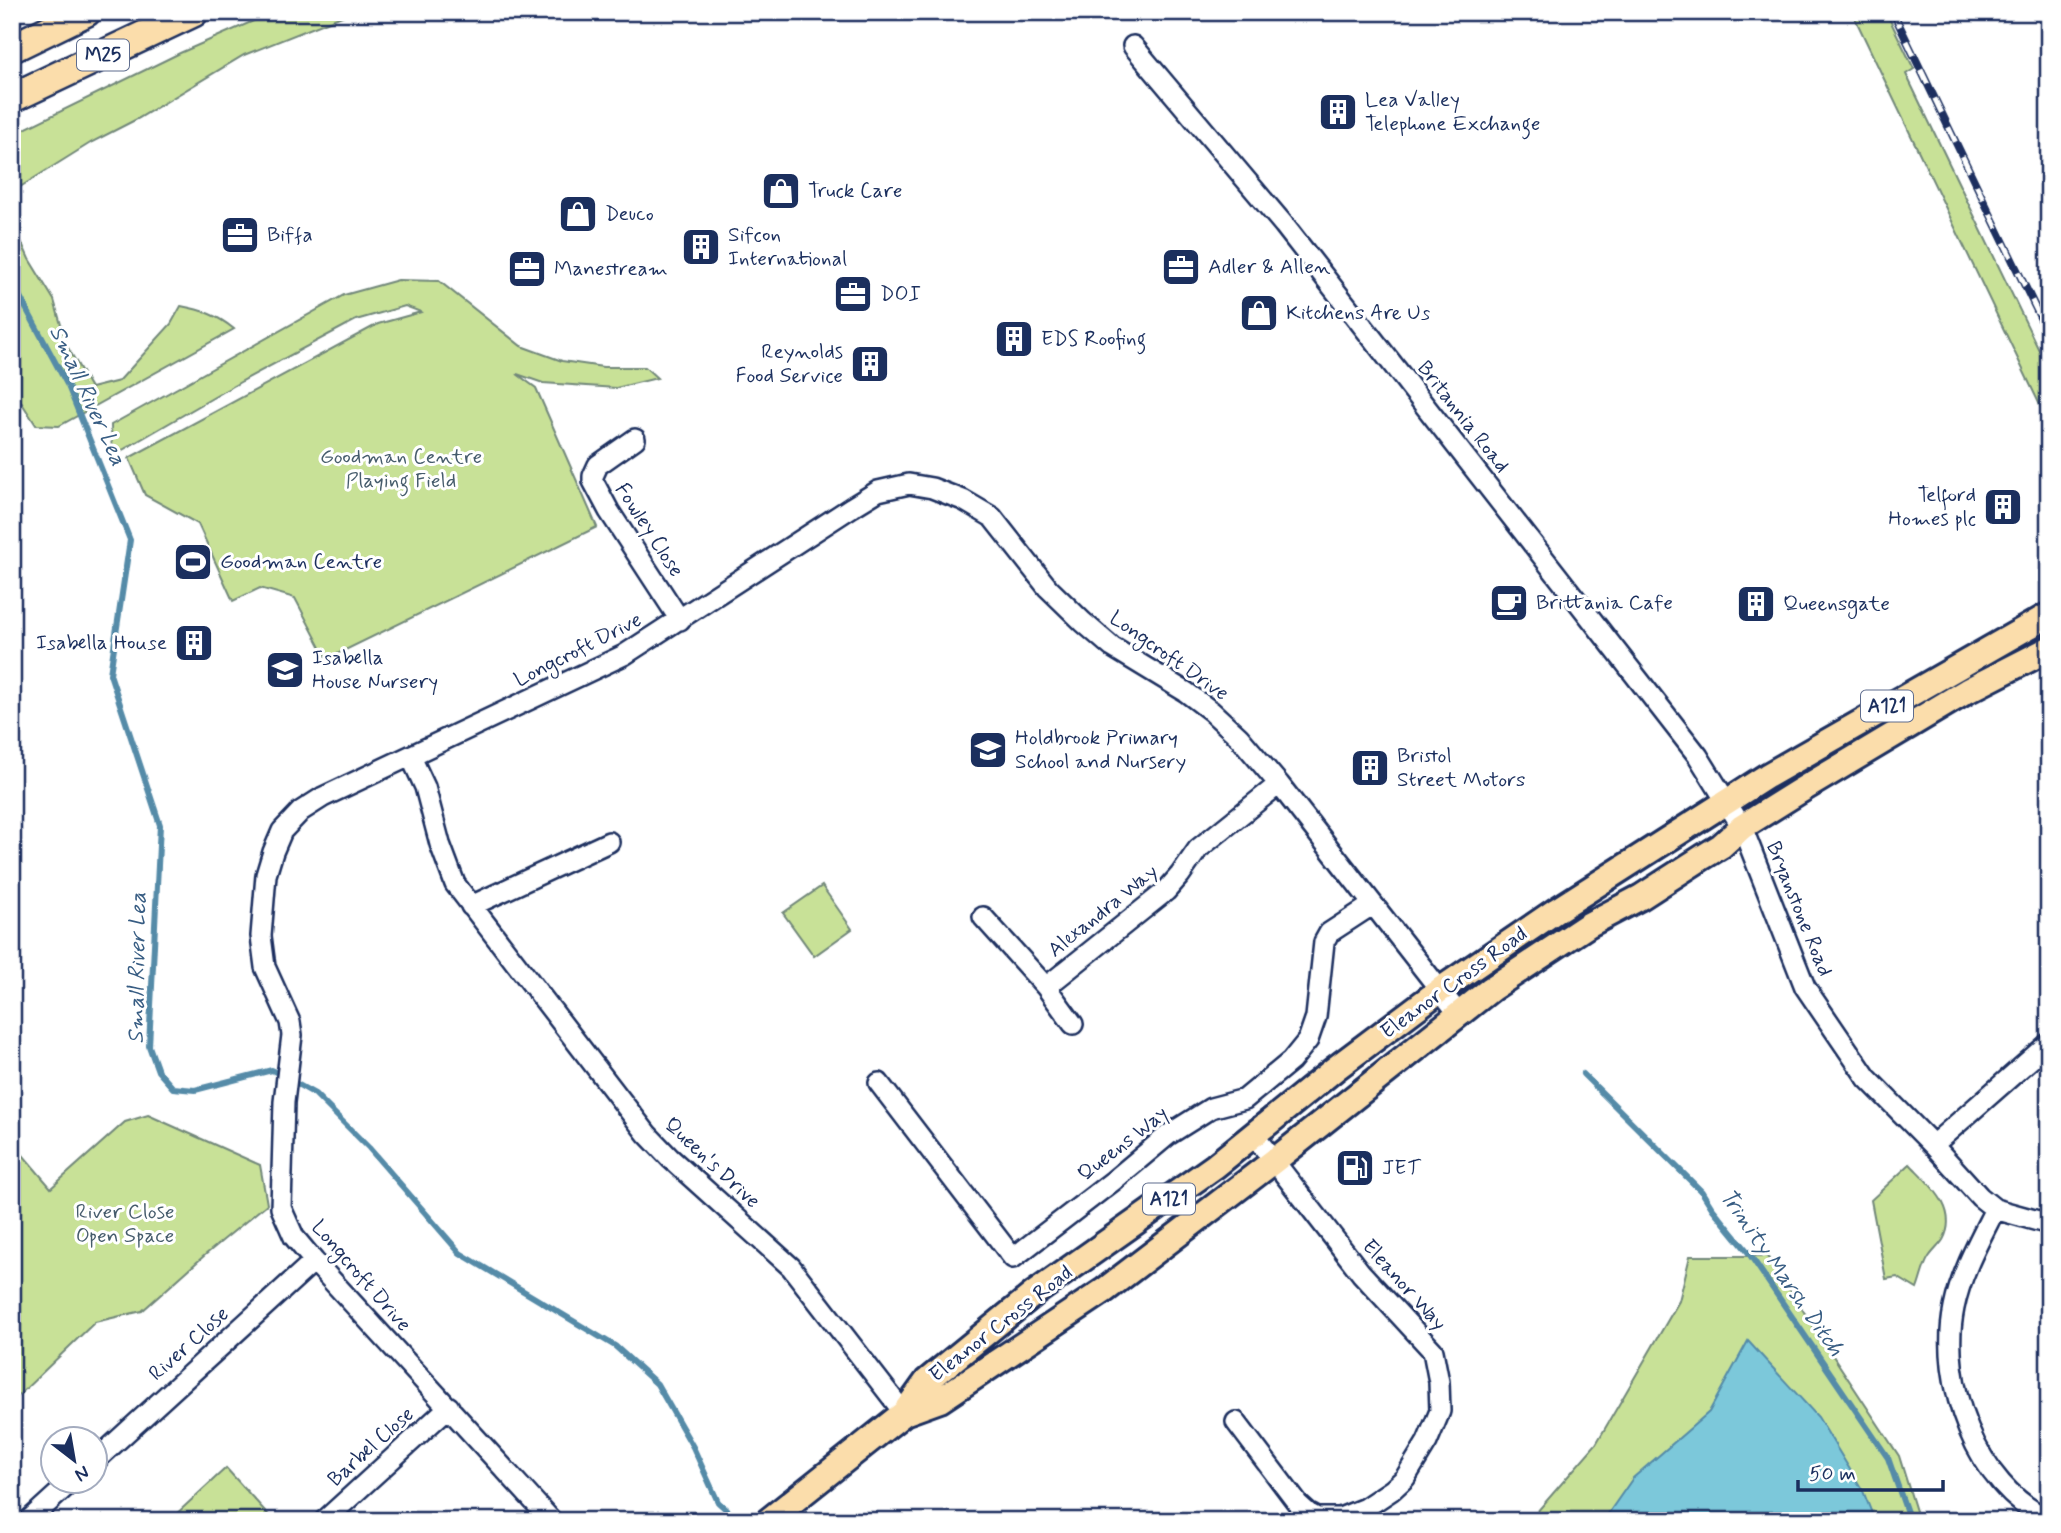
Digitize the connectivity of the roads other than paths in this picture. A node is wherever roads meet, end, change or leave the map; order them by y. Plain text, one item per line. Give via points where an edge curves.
1 (86, 12) edge
2 (194, 12) edge
3 (1133, 46) dead end
4 (12, 48) edge
5 (12, 98) edge
6 (635, 439) dead end
7 (2049, 615) edge
8 (680, 620) junction
9 (2049, 649) edge
10 (411, 757) junction
11 (1279, 784) junction
12 (1727, 802) junction
13 (1742, 827) junction
14 (609, 842) dead end
15 (1372, 905) junction
16 (471, 906) junction
17 (983, 917) dead end
18 (1046, 987) junction
19 (1440, 990) junction
20 (1458, 1013) junction
21 (1073, 1024) dead end
22 (2049, 1043) edge
23 (879, 1083) dead end
24 (1253, 1134) junction
25 (1933, 1145) junction
26 (1274, 1161) junction
27 (1995, 1209) junction
28 (2049, 1224) edge
29 (314, 1261) junction
30 (449, 1407) junction
31 (904, 1413) junction
32 (1236, 1422) dead end
33 (108, 1449) edge
34 (58, 1494) edge
35 (2049, 1519) edge
36 (28, 1521) edge
37 (324, 1521) edge
38 (552, 1521) edge
39 (768, 1521) edge

1 - 4 highway, M25
2 - 5 highway, M25
3 - 12 street, Britannia Road via 1292,236 1698,756
6 - 8 street, Fowley Close via 598,465 593,481
7 - 12 main road, Eleanor Cross Road / A121
8 - 10 street, Longcroft Drive via 624,655
8 - 11 street, Longcroft Drive via 878,491 909,484 932,488 992,517 1048,588 1083,622 1112,647 1211,711
9 - 13 main road, Eleanor Cross Road / A121 via 1967,691
10 - 16 street, Queen's Drive via 425,787 449,873
10 - 29 street, Longcroft Drive via 311,804 282,831 266,875 262,958 290,1022 292,1048 284,1102 281,1208 294,1237
11 - 15 street, Longcroft Drive
11 - 18 street, Alexandra Way via 1198,849 1166,891
12 - 13 street, Britannia Road
12 - 19 main road, Eleanor Cross Road / A121
13 - 20 main road, Eleanor Cross Road / A121 via 1721,846 1588,925
13 - 25 street, Bryanstone Road via 1805,987 1867,1078
14 - 16 street
15 - 19 street, Longcroft Drive
15 - 23 street, Queens Way via 1329,933 1324,942 1316,1017 1304,1048 1291,1061 1245,1099 1210,1108 1179,1128 1013,1258
16 - 31 street, Queen's Drive via 657,1146 791,1267
17 - 18 street, Alexandra Way
18 - 21 street, Alexandra Way
19 - 20 street, Longcroft Drive
19 - 24 main road, Eleanor Cross Road / A121
20 - 26 main road, Eleanor Cross Road / A121
22 - 25 street
24 - 26 street, Eleanor Way
24 - 31 main road, Eleanor Cross Road / A121 via 1216,1166 1035,1293 927,1381
25 - 27 street, Bryanstone Road
26 - 31 main road, Eleanor Cross Road / A121 via 1105,1290 940,1400
26 - 32 street, Eleanor Way via 1361,1273 1433,1351 1440,1411 1405,1478 1365,1508 1327,1520 1298,1504
27 - 28 street
27 - 35 street via 1968,1265 1954,1308 1950,1344 1955,1388 1967,1426 1985,1460 2019,1501
29 - 30 street, Longcroft Drive
29 - 33 street, River Close
30 - 37 street, Barbel Close
30 - 38 street, Longcroft Drive
31 - 39 main road, Eleanor Cross Road / A121
34 - 36 street

